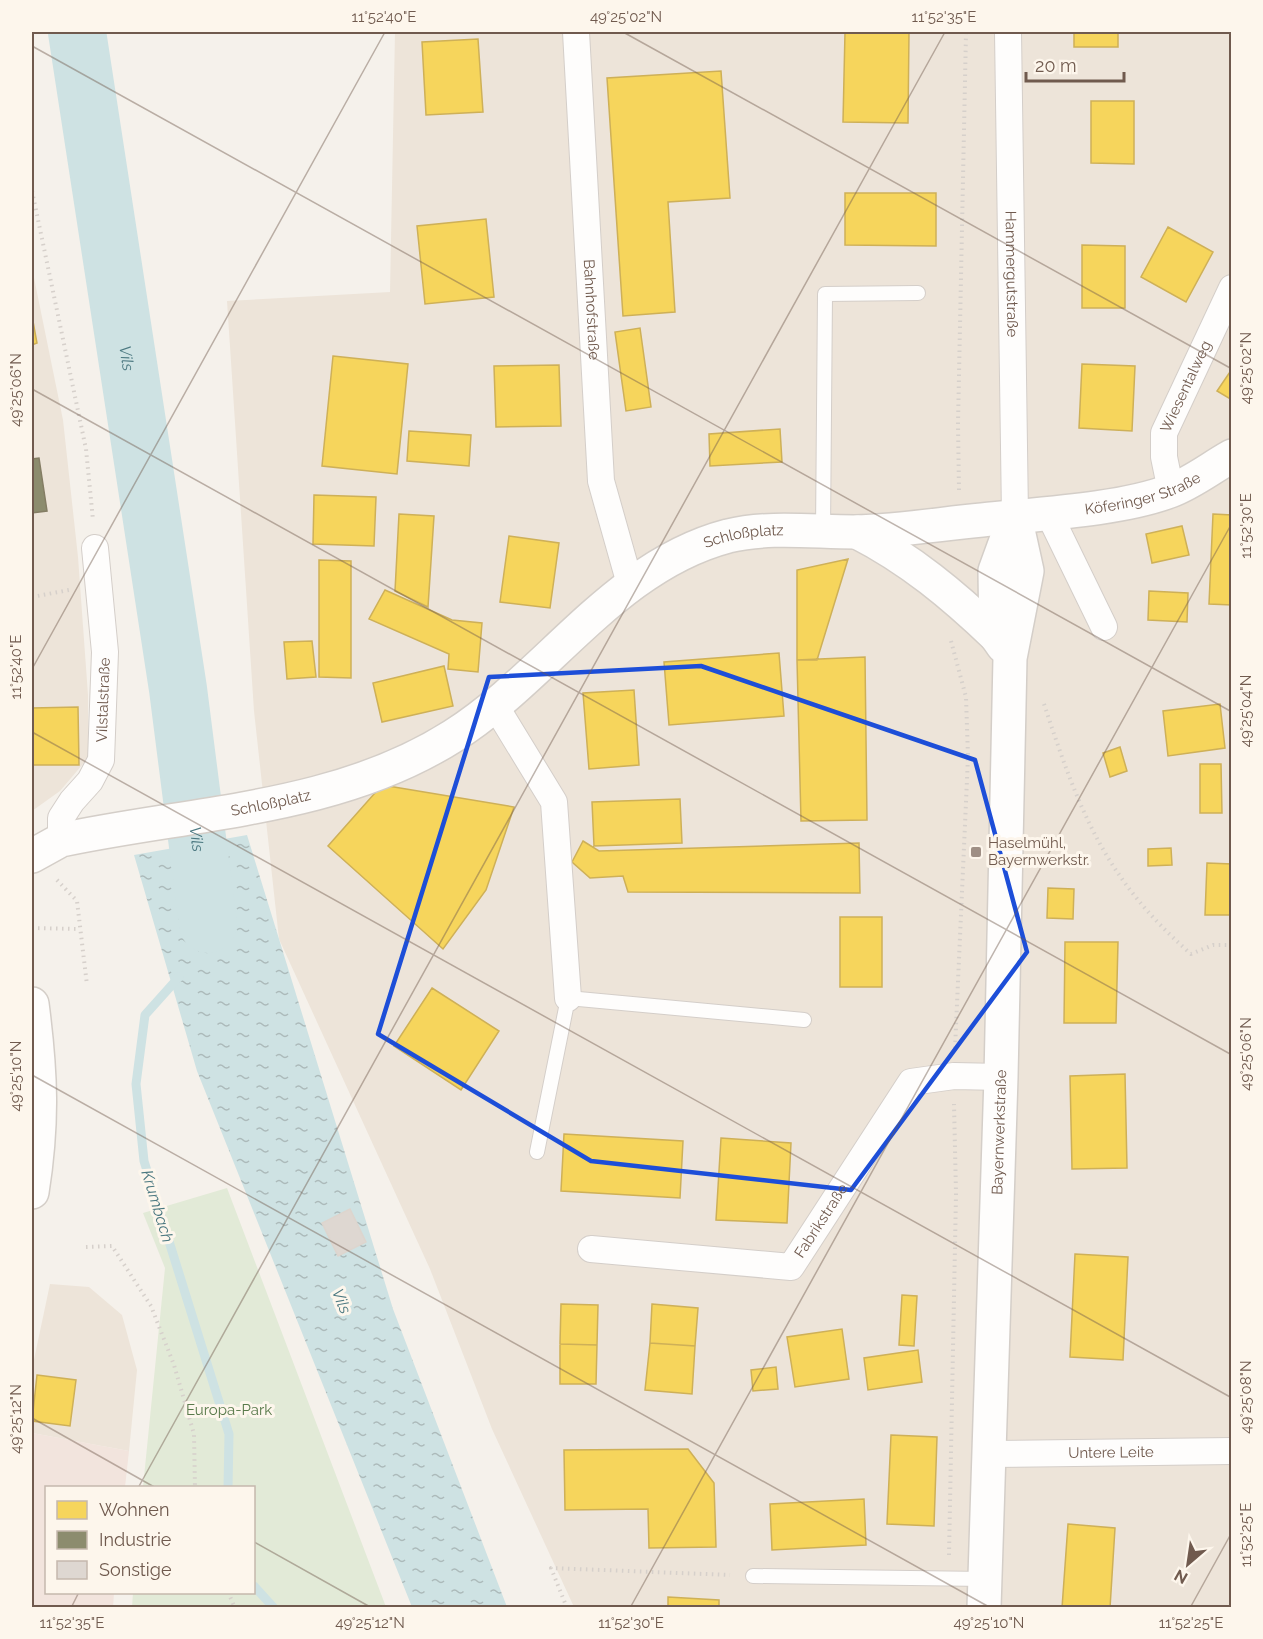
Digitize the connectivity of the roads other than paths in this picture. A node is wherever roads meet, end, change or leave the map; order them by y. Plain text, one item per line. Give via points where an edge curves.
1 (576, 32) edge
2 (1008, 32) edge
3 (1232, 288) edge
4 (918, 293) dead end
5 (1232, 456) edge
6 (1171, 490) junction
7 (1048, 513) junction
8 (1015, 516) junction
9 (823, 531) junction
10 (857, 532) junction
11 (95, 548) road end
12 (630, 584) junction
13 (1104, 627) dead end
14 (1003, 647) junction
15 (496, 707) junction
16 (45, 849) edge
17 (568, 998) junction
18 (32, 1004) edge
19 (804, 1020) dead end
20 (1001, 1077) junction
21 (537, 1152) dead end
22 (32, 1192) edge
23 (591, 1249) dead end
24 (1232, 1451) edge
25 (989, 1454) junction
26 (753, 1576) road end
27 (985, 1593) edge

1 - 12 street, Bahnhofstraße via 601,481
2 - 8 street, Hammergutstraße
3 - 6 street, Wiesentalweg via 1164,433
4 - 9 lane via 825,294
5 - 6 street, Köferinger Straße
6 - 7 street, Köferinger Straße via 1126,502
7 - 8 street, Schloßplatz
7 - 13 street
8 - 10 street, Schloßplatz
8 - 14 street, Bayernwerkstraße via 1027,571
9 - 10 street, Schloßplatz
9 - 12 street, Schloßplatz via 780,529 729,536 677,555
10 - 14 street via 889,548 940,585
11 - 16 street, Vilstalstraße via 105,652 101,760
12 - 15 street, Schloßplatz
14 - 20 street, Bayernwerkstraße
15 - 16 street, Schloßplatz via 405,763 353,783 286,800 93,833
15 - 17 street via 554,802
17 - 19 lane
17 - 21 lane
18 - 22 street via 40,1067 40,1143
20 - 23 street, Fabrikstraße via 954,1076 911,1082 791,1267
20 - 25 street, Bayernwerkstraße
24 - 25 street, Untere Leite
25 - 27 street, Bayernwerkstraße
26 - 27 lane via 949,1577

